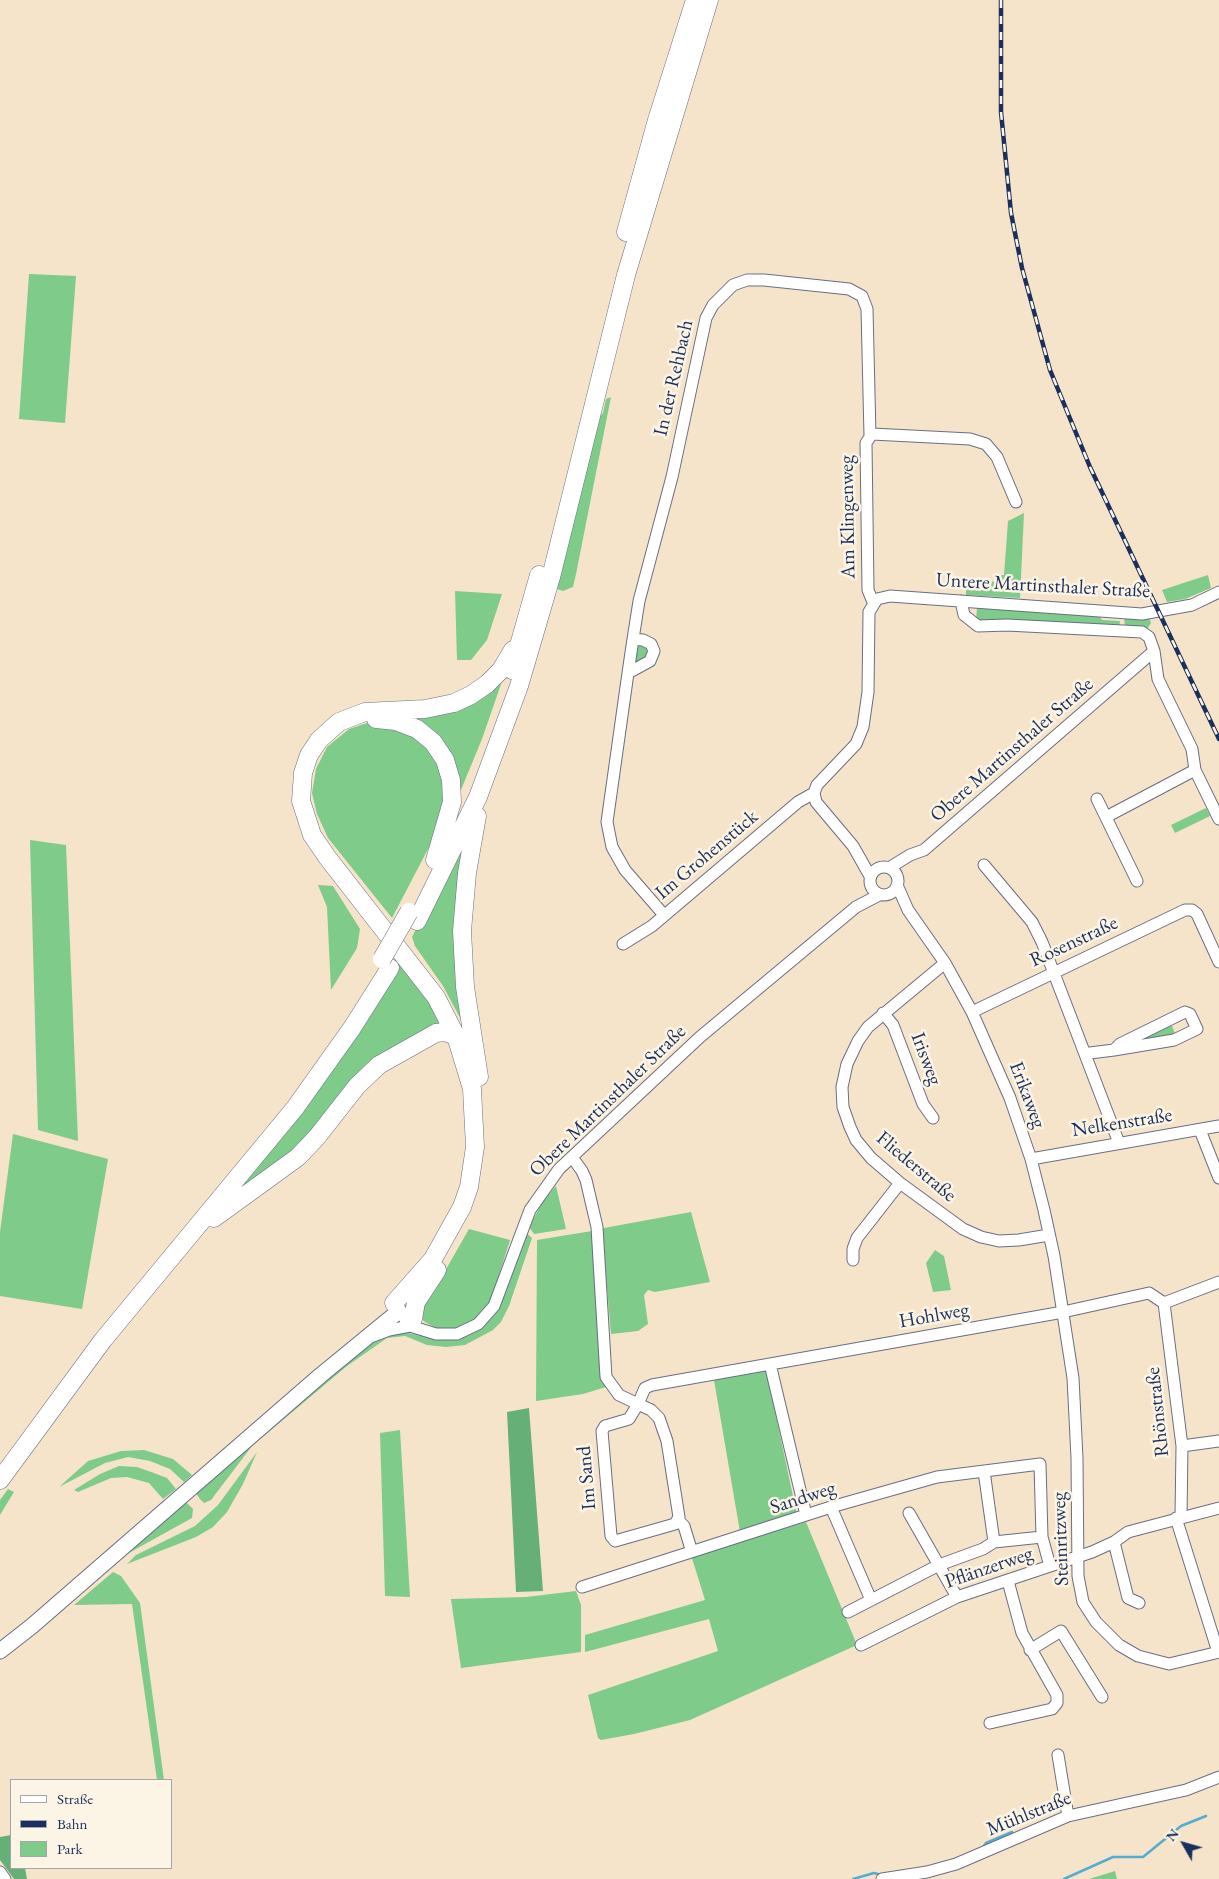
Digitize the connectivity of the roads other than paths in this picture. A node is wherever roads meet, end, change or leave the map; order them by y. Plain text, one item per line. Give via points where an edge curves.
1 (695, 0) edge
2 (709, 0) edge
3 (870, 436) junction
4 (1016, 502) dead end
5 (544, 578) junction
6 (1219, 592) edge
7 (961, 601) junction
8 (537, 605) junction
9 (871, 607) junction
10 (633, 639) junction
11 (1154, 651) junction
12 (628, 673) junction
13 (491, 765) junction
14 (1195, 770) junction
15 (814, 793) junction
16 (1097, 799) dead end
17 (1106, 817) junction
18 (1219, 819) edge
19 (853, 846) junction
20 (435, 860) junction
21 (984, 866) dead end
22 (885, 867) junction
23 (870, 881) junction
24 (1137, 881) dead end
25 (897, 885) junction
26 (882, 895) junction
27 (856, 908) junction
28 (908, 910) junction
29 (664, 915) junction
30 (413, 917) junction
31 (623, 944) dead end
32 (1219, 962) edge
33 (386, 963) junction
34 (945, 963) junction
35 (1053, 973) junction
36 (972, 1012) junction
37 (883, 1013) junction
38 (456, 1036) junction
39 (1114, 1050) junction
40 (1085, 1054) junction
41 (478, 1070) junction
42 (933, 1118) dead end
43 (1219, 1126) edge
44 (1200, 1130) junction
45 (1119, 1143) junction
46 (572, 1157) junction
47 (1031, 1159) junction
48 (1219, 1178) edge
49 (900, 1183) junction
50 (1049, 1235) junction
51 (173, 1255) junction
52 (853, 1260) dead end
53 (1219, 1282) edge
54 (1164, 1304) junction
55 (1064, 1312) junction
56 (403, 1313) junction
57 (770, 1364) junction
58 (321, 1375) junction
59 (638, 1404) junction
60 (1219, 1441) edge
61 (1182, 1446) junction
62 (0, 1459) edge
63 (984, 1471) junction
64 (0, 1480) edge
65 (831, 1507) junction
66 (1219, 1508) edge
67 (909, 1513) dead end
68 (806, 1515) junction
69 (1179, 1518) junction
70 (678, 1520) junction
71 (1042, 1537) junction
72 (994, 1542) junction
73 (1114, 1542) junction
74 (691, 1549) dead end
75 (1078, 1555) junction
76 (940, 1565) junction
77 (1050, 1566) junction
78 (1008, 1581) junction
79 (582, 1587) dead end
80 (957, 1597) junction
81 (871, 1600) junction
82 (1139, 1603) dead end
83 (848, 1612) dead end
84 (861, 1645) dead end
85 (1030, 1650) junction
86 (0, 1651) edge
87 (1218, 1652) edge
88 (1102, 1697) dead end
89 (990, 1723) dead end
90 (1058, 1755) dead end
91 (1219, 1777) edge
92 (1068, 1816) junction
93 (0, 1872) edge
94 (5, 1879) edge
95 (882, 1879) edge

1 - 5 highway via 625,234
2 - 5 highway via 626,275
3 - 4 street, Am Klingenweg via 877,433 986,444 997,457
3 - 9 street, Am Klingenweg via 866,444
3 - 10 street, In der Rehbach via 868,309 862,296 849,289 764,280 733,284 713,305 704,326 672,477 639,601
5 - 8 highway
6 - 7 street, Untere Martinsthaler Straße via 1192,605 1142,614
7 - 9 street, Untere Martinsthaler Straße via 890,596
7 - 11 street via 964,614 978,626 1146,634
8 - 13 highway via 519,686
8 - 20 highway via 490,734
8 - 38 highway via 506,662 480,690 445,706 374,710 348,718 319,740 303,773 301,801 312,835 425,980
9 - 15 street, Am Klingenweg via 864,727 856,744 817,785
10 - 12 street, In der Rehbach
10 - 12 street via 647,642 654,651 650,661
11 - 14 street via 1158,679 1192,749
11 - 22 street, Obere Martinsthaler Straße via 924,850
12 - 29 street, In der Rehbach via 607,822 612,847 625,870
13 - 30 highway via 460,836
13 - 41 highway via 472,841 463,911 465,987
14 - 17 street
14 - 18 street
15 - 19 street via 816,802
15 - 29 street, Im Grohenstück via 798,802
16 - 17 street
17 - 24 street
19 - 22 street
19 - 23 street
20 - 30 highway
20 - 41 highway via 453,796 450,773 438,748 417,729 389,720 359,722 337,734 321,752 311,775 310,800 317,823 329,845 442,992 462,1028
21 - 35 street via 1032,922
22 - 23 street via 874,870
22 - 25 street via 898,877
23 - 26 street
23 - 27 street, Obere Martinsthaler Straße
25 - 26 street via 893,892
25 - 28 street, Erikaweg
26 - 27 street, Obere Martinsthaler Straße
26 - 28 street, Erikaweg
27 - 46 street, Obere Martinsthaler Straße via 700,1037
28 - 34 street, Erikaweg
29 - 31 street, Im Grohenstück via 640,936
30 - 33 highway, bridge
32 - 35 street, Rosenstraße via 1197,914 1186,910
33 - 51 highway via 343,1041 295,1108
33 - 62 highway via 292,1093 94,1333
34 - 36 street, Erikaweg
34 - 37 street, Fliederstraße
35 - 36 street, Rosenstraße
35 - 40 street
36 - 47 street, Erikaweg via 1010,1098
37 - 42 street, Irisweg via 893,1025 923,1104
37 - 49 street, Fliederstraße via 868,1027 852,1050 842,1097 847,1121 856,1140
38 - 51 highway via 436,1033 379,1065 356,1086 322,1132 298,1157 226,1208 186,1248
38 - 56 highway via 468,1071 474,1108 475,1147 468,1187 444,1243 421,1275
39 - 39 street via 1174,1040 1197,1029 1190,1014 1185,1012
39 - 40 street
40 - 45 street
41 - 56 highway via 485,1125 481,1177 462,1229 442,1264 417,1300
43 - 44 street, Nelkenstraße
44 - 45 street, Nelkenstraße
44 - 48 street
45 - 47 street, Nelkenstraße
46 - 56 street, Obere Martinsthaler Straße via 547,1184 530,1210 496,1300 486,1317 457,1334 441,1335 426,1332
46 - 59 street via 586,1180 597,1227 606,1377 619,1395
47 - 50 street, Erikaweg
49 - 50 street, Fliederstraße via 975,1235 999,1241
49 - 52 street via 857,1238
50 - 55 street, Erikaweg
51 - 64 highway via 103,1340
53 - 54 street
54 - 55 street, Hohlweg via 1149,1292
54 - 61 street, Rhönstraße
55 - 57 street, Hohlweg
55 - 75 street, Steinritzweg via 1075,1403
56 - 58 main road
56 - 58 main road
57 - 59 street, Hohlweg via 649,1386
57 - 68 street
58 - 86 main road
59 - 70 street via 656,1414 667,1440
59 - 70 street, Im Sand via 629,1419 605,1426 602,1431 611,1536 618,1541 675,1524
60 - 61 street
61 - 69 street, Rhönstraße
63 - 65 street, Sandweg via 937,1477
63 - 71 street, Sandweg via 1040,1464
63 - 72 street
65 - 68 street, Sandweg
65 - 81 street
66 - 69 street, Pflänzerweg
67 - 76 street via 930,1554
68 - 79 street, Sandweg
69 - 73 street, Pflänzerweg via 1128,1532
69 - 87 street, Rhönstraße
70 - 74 street via 684,1526
71 - 72 street
71 - 77 street
72 - 76 street
73 - 75 street, Pflänzerweg
73 - 82 street via 1128,1598
75 - 77 street, Pflänzerweg
75 - 87 street, Steinritzweg via 1083,1602 1096,1622 1119,1645 1138,1656 1169,1664
76 - 80 street
76 - 81 street
77 - 78 street, Pflänzerweg
78 - 80 street, Pflänzerweg
78 - 85 street via 1018,1622
80 - 84 street, Pflänzerweg
81 - 83 street
85 - 88 street via 1061,1631
85 - 89 street via 1057,1695 1057,1704 1052,1710
90 - 92 street
91 - 92 street, Mühlstraße via 1186,1790
92 - 95 street, Mühlstraße via 956,1864
93 - 94 street

